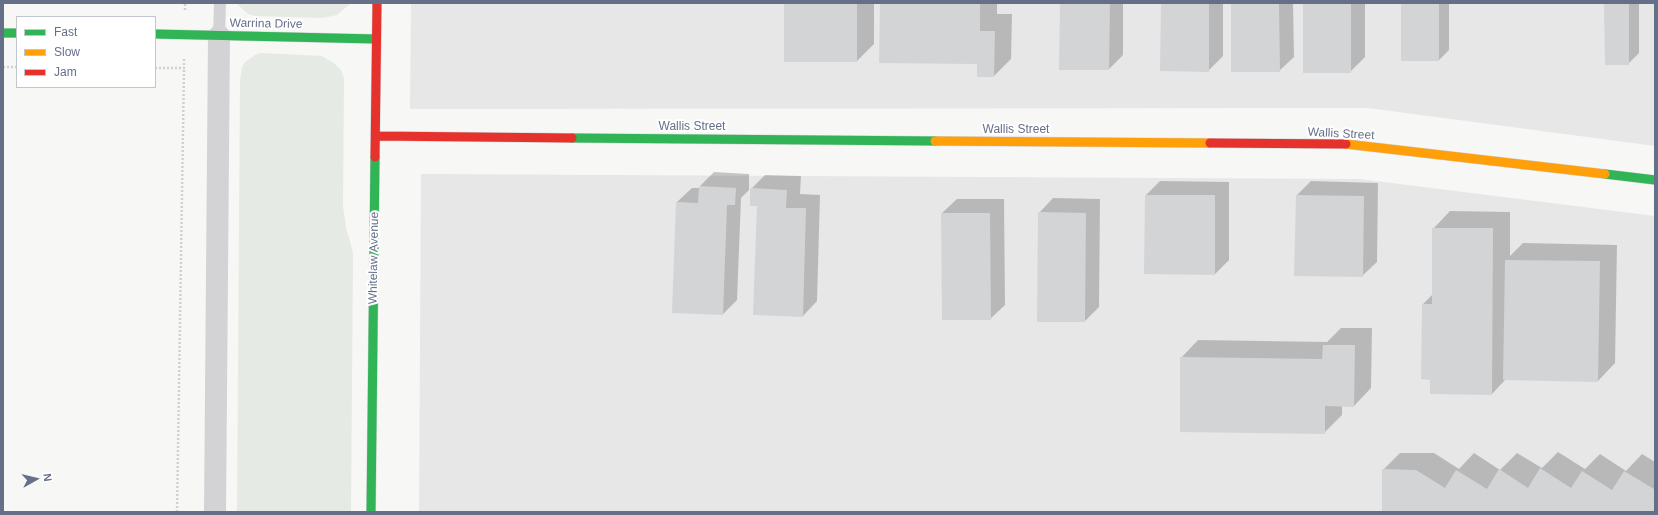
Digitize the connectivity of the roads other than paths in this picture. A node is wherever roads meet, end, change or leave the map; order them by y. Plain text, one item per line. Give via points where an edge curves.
1 (220, 3) edge
2 (377, 3) edge
3 (3, 33) edge
4 (16, 33) edge
5 (156, 34) edge
6 (219, 36) junction
7 (376, 38) junction
8 (376, 136) junction
9 (1655, 180) edge
10 (215, 512) edge
11 (371, 512) edge

1 - 6 lane
2 - 7 street, Whitelaw Avenue
3 - 4 street
5 - 6 street, Warrina Drive
6 - 7 street, Warrina Drive
6 - 10 street
7 - 8 street, Whitelaw Avenue
8 - 9 street, Wallis Street via 1348,144
8 - 11 street, Whitelaw Avenue

